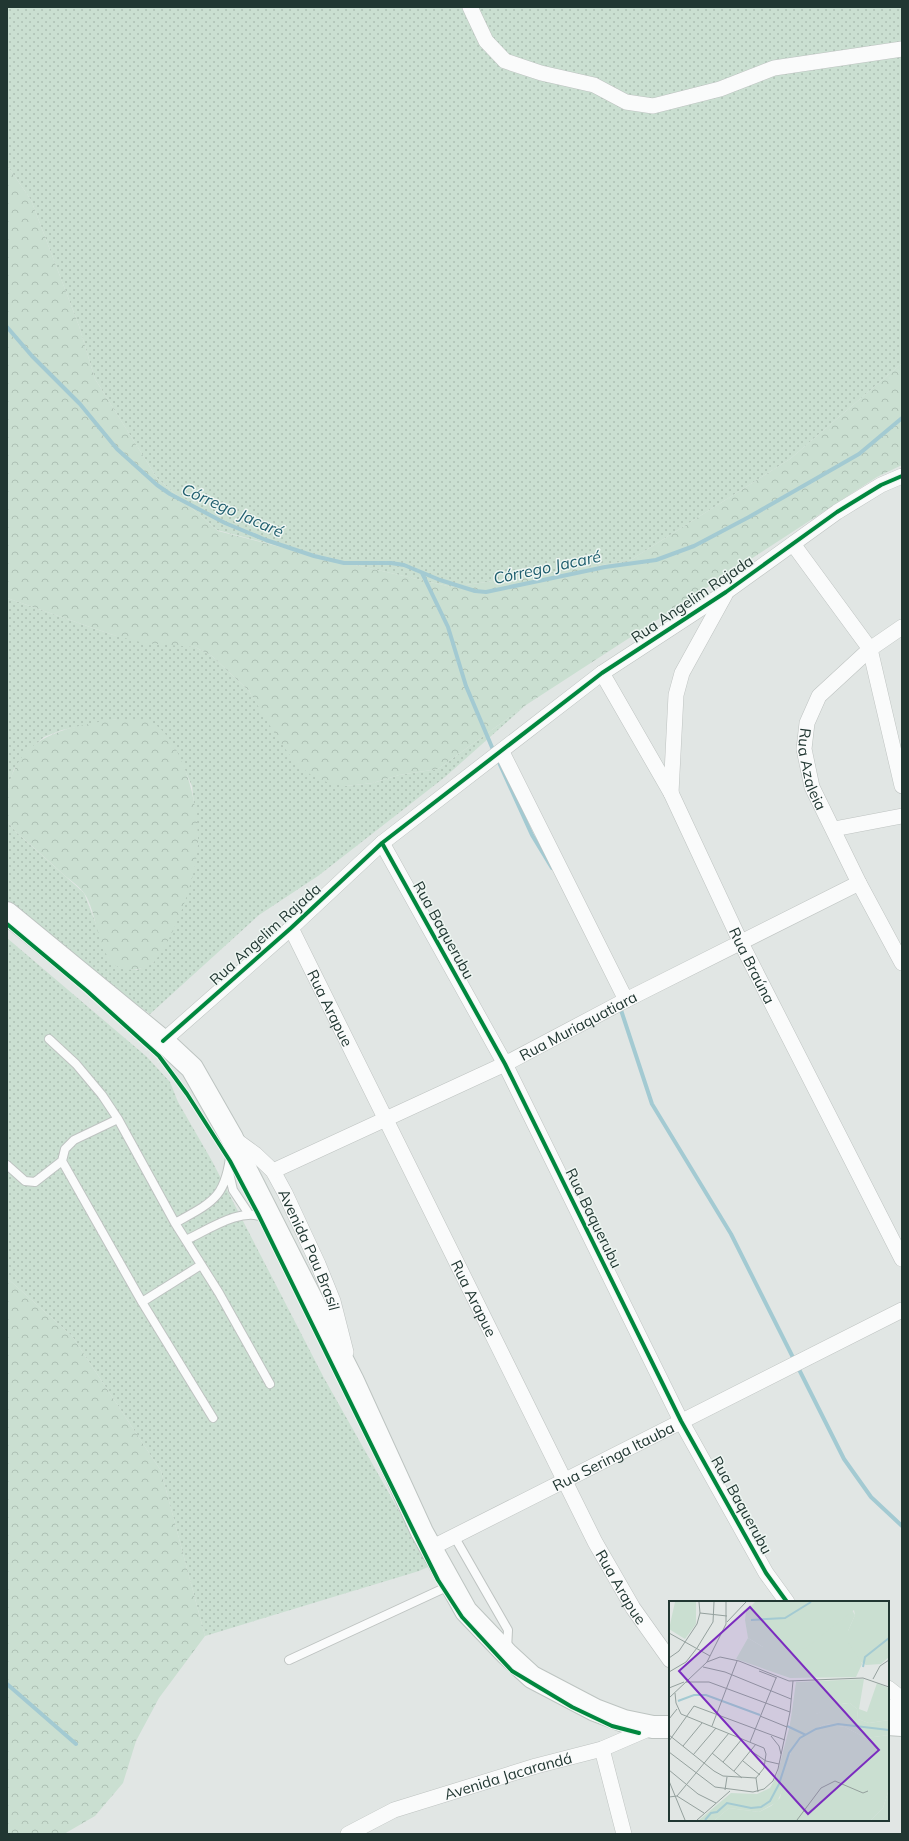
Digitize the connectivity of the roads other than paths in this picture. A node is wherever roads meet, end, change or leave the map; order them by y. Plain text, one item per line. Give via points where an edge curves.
1 (470, 7) edge
2 (902, 49) edge
3 (902, 476) edge
4 (793, 544) junction
5 (726, 592) junction
6 (902, 627) edge
7 (870, 649) junction
8 (602, 674) junction
9 (497, 756) junction
10 (902, 786) edge
11 (671, 794) junction
12 (902, 816) edge
13 (834, 829) junction
14 (382, 843) junction
15 (859, 883) junction
16 (7, 913) edge
17 (291, 928) junction
18 (741, 943) junction
19 (901, 958) edge
20 (620, 1003) junction
21 (49, 1038) dead end
22 (163, 1041) junction
23 (505, 1064) junction
24 (118, 1119) junction
25 (386, 1119) junction
26 (232, 1138) junction
27 (62, 1161) junction
28 (7, 1165) edge
29 (273, 1171) junction
30 (229, 1173) junction
31 (248, 1214) junction
32 (273, 1222) junction
33 (175, 1223) junction
34 (186, 1240) junction
35 (902, 1259) edge
36 (201, 1265) junction
37 (142, 1302) junction
38 (902, 1310) edge
39 (353, 1381) junction
40 (270, 1384) dead end
41 (213, 1418) dead end
42 (681, 1421) junction
43 (564, 1482) junction
44 (454, 1536) junction
45 (431, 1548) junction
46 (452, 1585) junction
47 (785, 1601) edge
48 (507, 1654) junction
49 (669, 1659) edge
50 (289, 1660) dead end
51 (889, 1689) edge
52 (902, 1699) edge
53 (889, 1707) edge
54 (902, 1707) edge
55 (889, 1724) edge
56 (902, 1725) edge
57 (662, 1727) edge
58 (602, 1749) junction
59 (348, 1834) edge
60 (624, 1834) edge

1 - 2 street via 486,41 505,61 541,73 594,85 626,102 653,106 720,89 774,68
3 - 4 street, Rua Angelim Rajada via 881,485 837,512
4 - 5 street, Rua Angelim Rajada
4 - 7 street
5 - 8 street, Rua Angelim Rajada
5 - 11 street via 682,673 676,695
6 - 7 street, Rua Azaleia
7 - 10 street
7 - 13 street, Rua Azaleia via 819,696 808,723 804,749 812,787
8 - 9 street, Rua Angelim Rajada
8 - 11 street, Rua Braúna
9 - 14 street, Rua Angelim Rajada
9 - 20 street
11 - 18 street, Rua Braúna
12 - 13 street
13 - 15 street, Rua Azaleia
14 - 17 street, Rua Angelim Rajada
14 - 23 street, Rua Baquerubu
15 - 18 street, Rua Muriaquatiara
15 - 19 street, Rua Azaleia
16 - 22 main road, Avenida Pau Brasil
17 - 22 street, Rua Angelim Rajada
17 - 25 street, Rua Arapue
18 - 20 street, Rua Muriaquatiara
18 - 35 street, Rua Braúna
20 - 23 street, Rua Muriaquatiara
21 - 24 lane via 76,1064
22 - 26 main road, Avenida Pau Brasil via 192,1068
23 - 25 street, Rua Muriaquatiara
23 - 42 street, Rua Baquerubu
24 - 27 lane via 74,1140 65,1149
24 - 33 lane
25 - 29 street, Rua Muriaquatiara
25 - 43 street, Rua Arapue
26 - 29 street, Avenida Pau Brasil
26 - 30 lane
26 - 32 main road, Avenida Pau Brasil
27 - 28 lane via 35,1182 26,1181
27 - 37 lane
29 - 39 street, Avenida Pau Brasil via 315,1257 333,1301
30 - 31 lane via 233,1190
30 - 33 lane via 220,1194 203,1208
31 - 32 lane via 258,1214
31 - 34 lane via 238,1215
32 - 39 main road, Avenida Pau Brasil
33 - 34 lane
34 - 36 lane
36 - 37 lane
36 - 40 lane
37 - 41 lane
38 - 42 street, Rua Seringa Itauba
39 - 45 main road, Avenida Pau Brasil
42 - 43 street, Rua Seringa Itauba
42 - 47 street, Rua Baquerubu via 766,1573
43 - 44 street, Rua Seringa Itauba
43 - 49 street, Rua Arapue via 633,1608
44 - 45 street, Rua Seringa Itauba
44 - 48 lane via 508,1630
45 - 46 main road, Avenida Pau Brasil
46 - 48 main road, Avenida Pau Brasil via 466,1611
46 - 50 lane
48 - 57 main road, Avenida Pau Brasil via 532,1677 595,1710 624,1721
51 - 52 street
53 - 54 street
55 - 56 main road
57 - 58 street, Avenida Jacarandá
58 - 59 street, Avenida Jacarandá via 536,1766 394,1810
58 - 60 street

